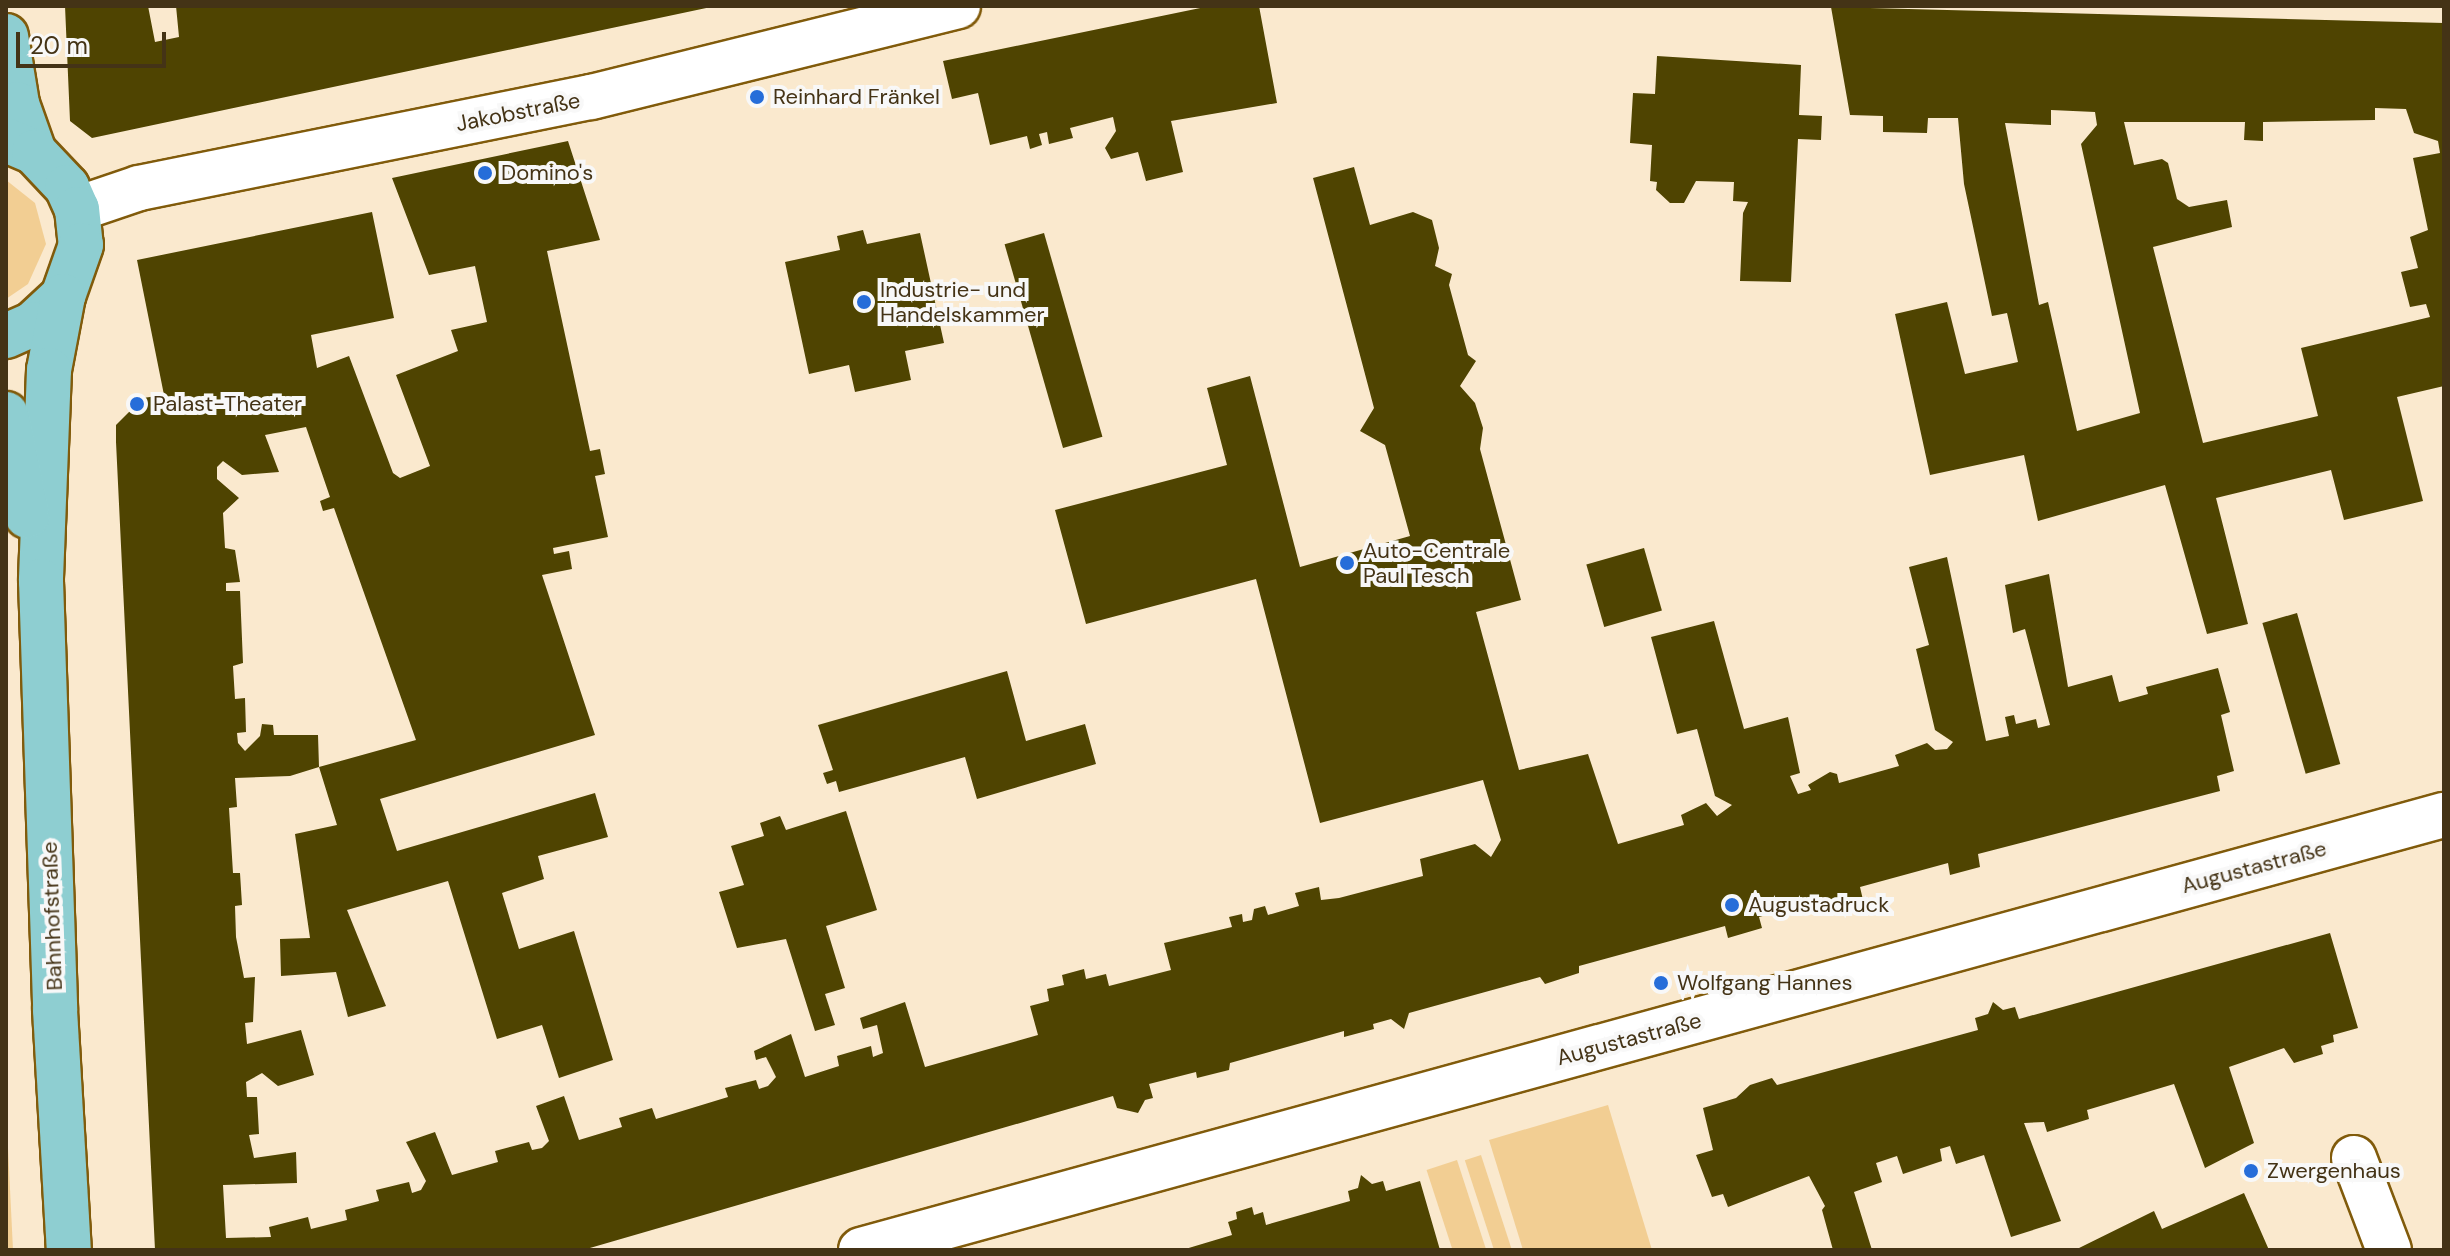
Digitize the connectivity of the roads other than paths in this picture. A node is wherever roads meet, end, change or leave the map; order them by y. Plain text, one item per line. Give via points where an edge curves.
1 (958, 6) edge
2 (6, 36) edge
3 (20, 146) edge
4 (77, 209) junction
5 (63, 296) junction
6 (6, 336) edge
7 (6, 414) edge
8 (41, 581) junction
9 (2444, 815) edge
10 (2354, 1158) dead end
11 (69, 1250) edge
12 (861, 1250) edge
13 (2389, 1250) edge

1 - 4 street, Jakobstraße via 591,97 139,188
2 - 3 main road, Bahnhofstraße
3 - 4 main road, Bahnhofstraße via 53,167
4 - 5 main road, Bahnhofstraße via 78,263
5 - 6 main road, Bahnhofstraße via 33,324
5 - 8 main road, Bahnhofstraße via 48,383
7 - 8 main road, Bahnhofstraße
8 - 11 main road, Bahnhofstraße
9 - 12 street, Augustastraße
10 - 13 street

